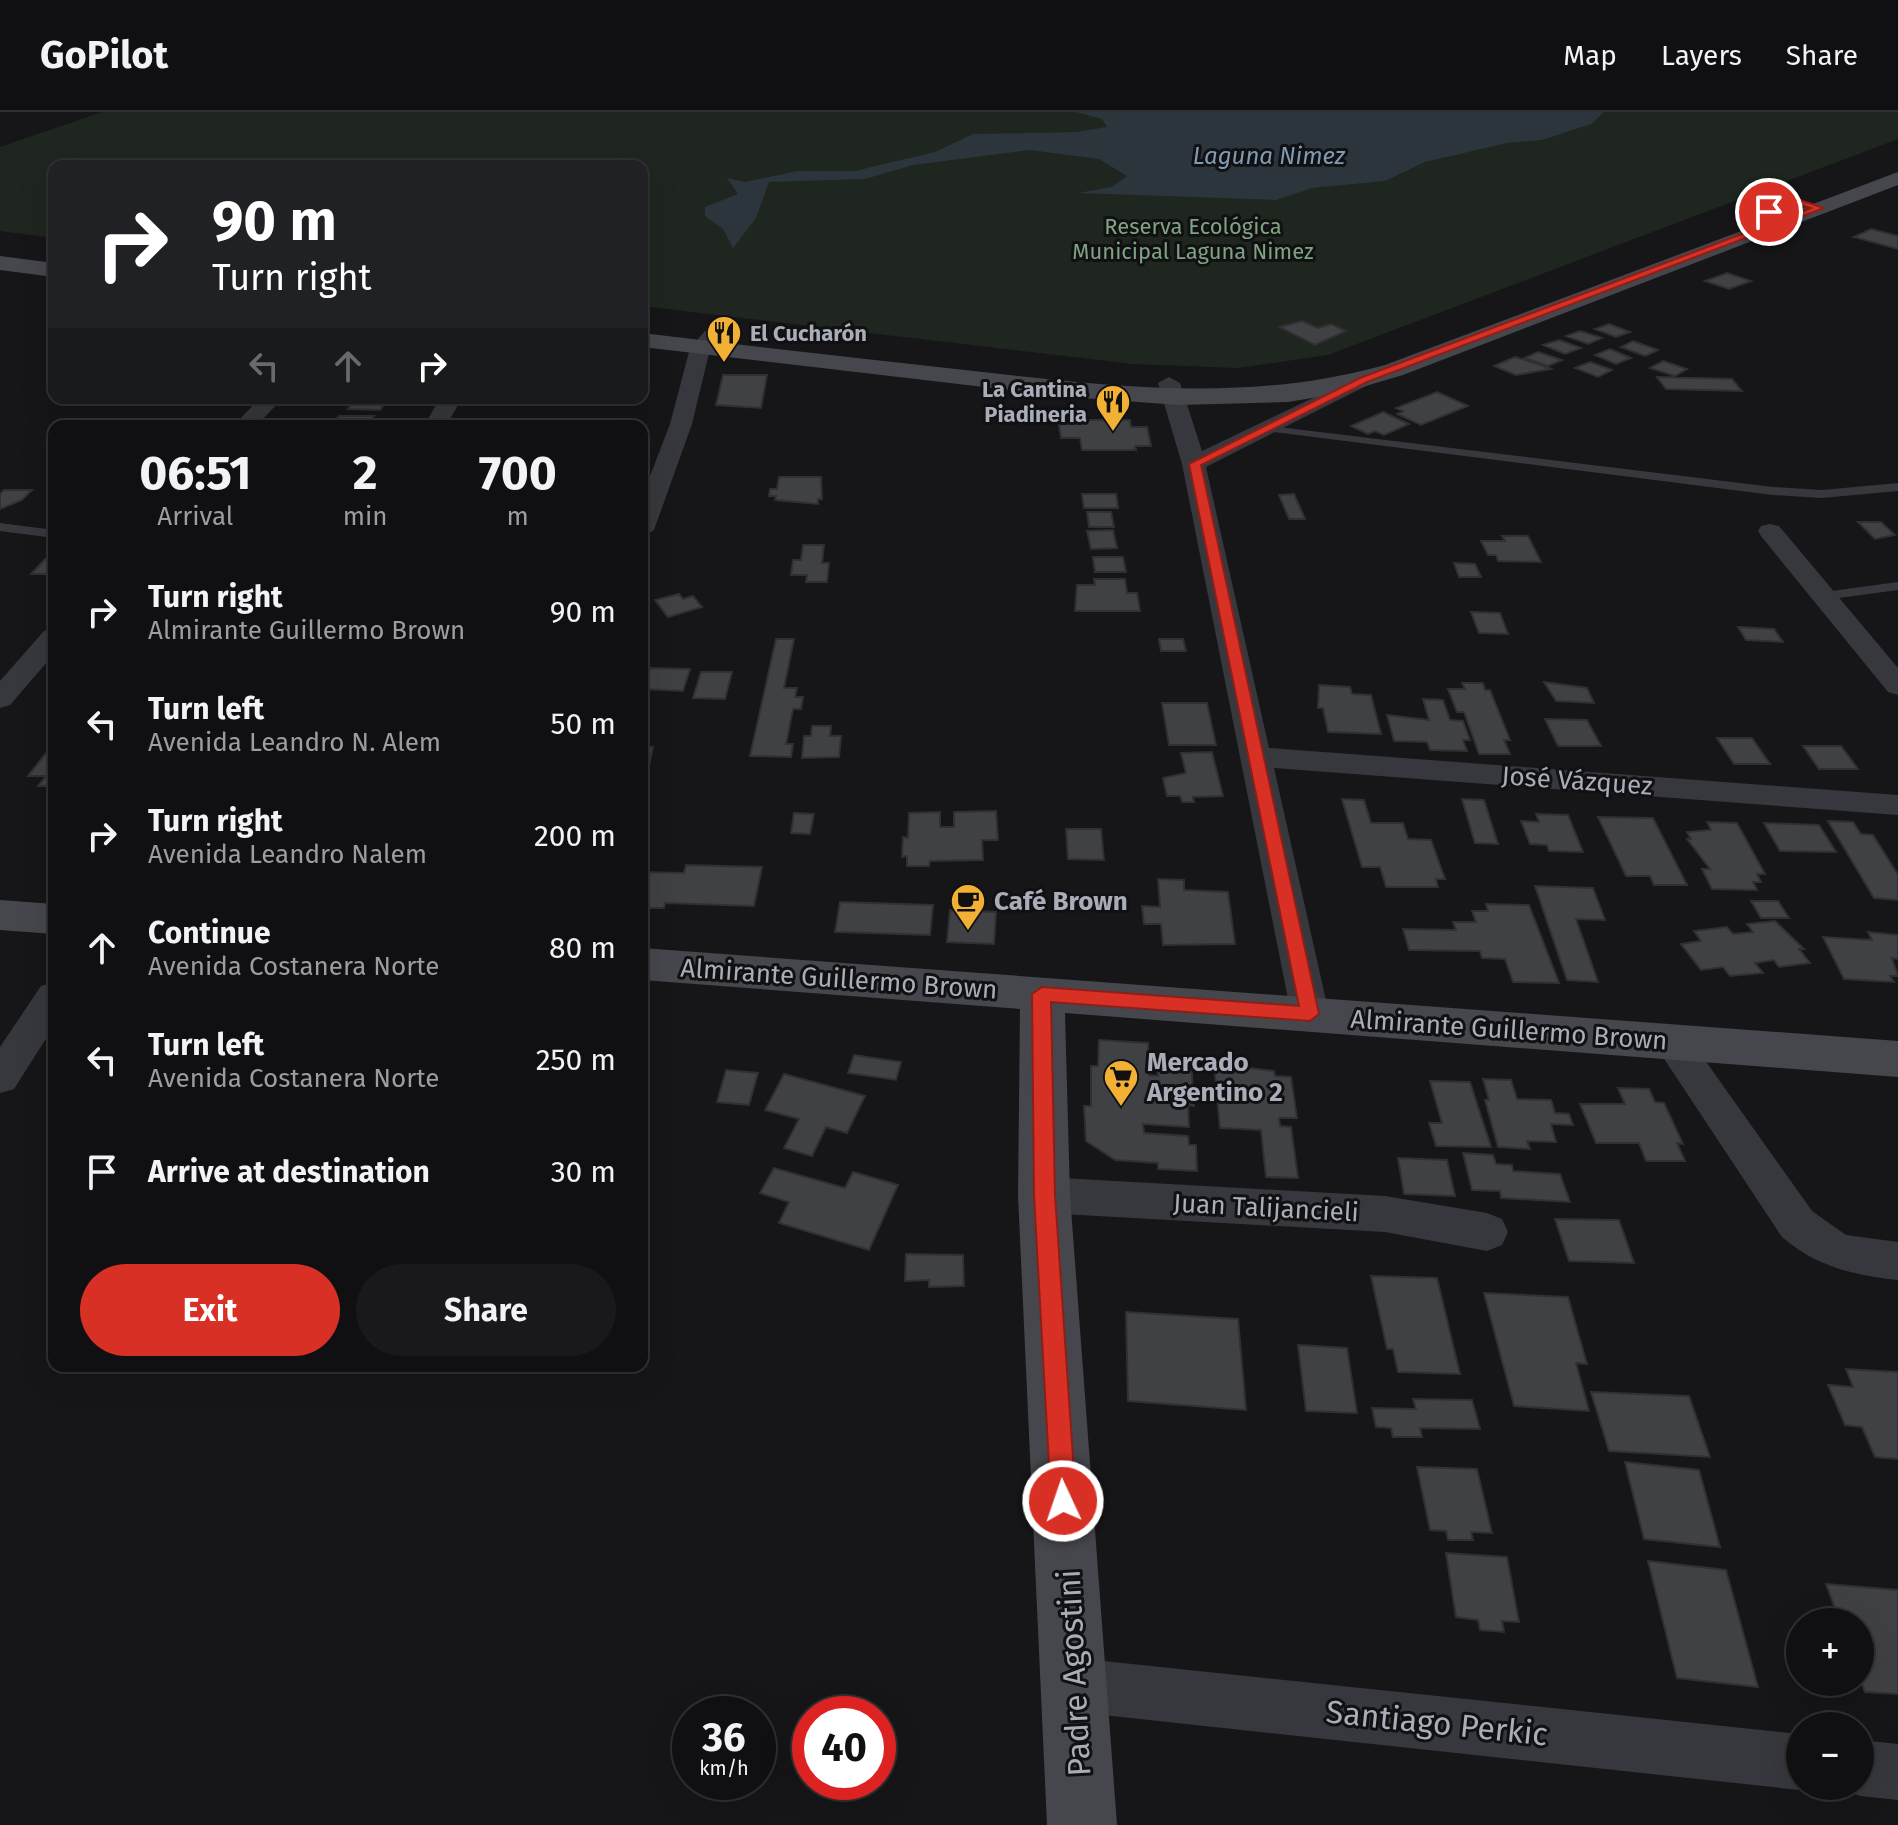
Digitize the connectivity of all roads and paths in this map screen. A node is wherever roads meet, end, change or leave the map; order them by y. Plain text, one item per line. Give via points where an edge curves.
1 (1898, 164) edge
2 (1898, 178) edge
3 (1808, 205) junction
4 (0, 252) edge
5 (48, 257) edge
6 (0, 263) edge
7 (48, 269) edge
8 (648, 328) edge
9 (648, 340) edge
10 (706, 342) junction
11 (1363, 380) junction
12 (1171, 390) junction
13 (266, 404) edge
14 (250, 420) edge
15 (1270, 429) junction
16 (1194, 464) junction
17 (1898, 487) edge
18 (648, 514) edge
19 (0, 527) edge
20 (1770, 531) dead end
21 (48, 533) edge
22 (1898, 586) edge
23 (1824, 596) junction
24 (48, 644) edge
25 (1898, 686) edge
26 (0, 699) edge
27 (1257, 757) junction
28 (1898, 805) edge
29 (0, 915) edge
30 (48, 919) edge
31 (648, 964) edge
32 (1042, 994) junction
33 (48, 1005) edge
34 (1310, 1014) junction
35 (1672, 1042) junction
36 (1898, 1059) edge
37 (0, 1078) edge
38 (1044, 1195) junction
39 (1487, 1232) dead end
40 (1898, 1261) edge
41 (1075, 1685) junction
42 (1786, 1761) edge
43 (1874, 1769) edge
44 (1898, 1772) edge
45 (1082, 1825) edge

1 - 3 street
2 - 3 street
3 - 11 street
3 - 12 street via 1352,366
4 - 5 street
6 - 7 street
8 - 10 street
9 - 10 street
10 - 12 street
10 - 18 street
11 - 12 street via 1270,394
11 - 15 street
12 - 16 street
13 - 14 street
15 - 16 street
15 - 17 lane via 1773,491 1822,494
16 - 27 street
19 - 21 lane
20 - 23 street
22 - 23 lane
23 - 25 street
24 - 26 street
27 - 28 street, José Vázquez
27 - 34 street
29 - 30 street
31 - 32 street, Almirante Guillermo Brown
32 - 34 street, Almirante Guillermo Brown
32 - 38 street, Padre Agostini
33 - 37 street
34 - 35 street, Almirante Guillermo Brown
35 - 36 street, Almirante Guillermo Brown
35 - 40 street via 1797,1224 1820,1246 1849,1256
38 - 39 street, Juan Talijancieli via 1385,1214
38 - 41 street, Padre Agostini
41 - 42 street, Santiago Perkic
41 - 45 street, Padre Agostini
43 - 44 street

